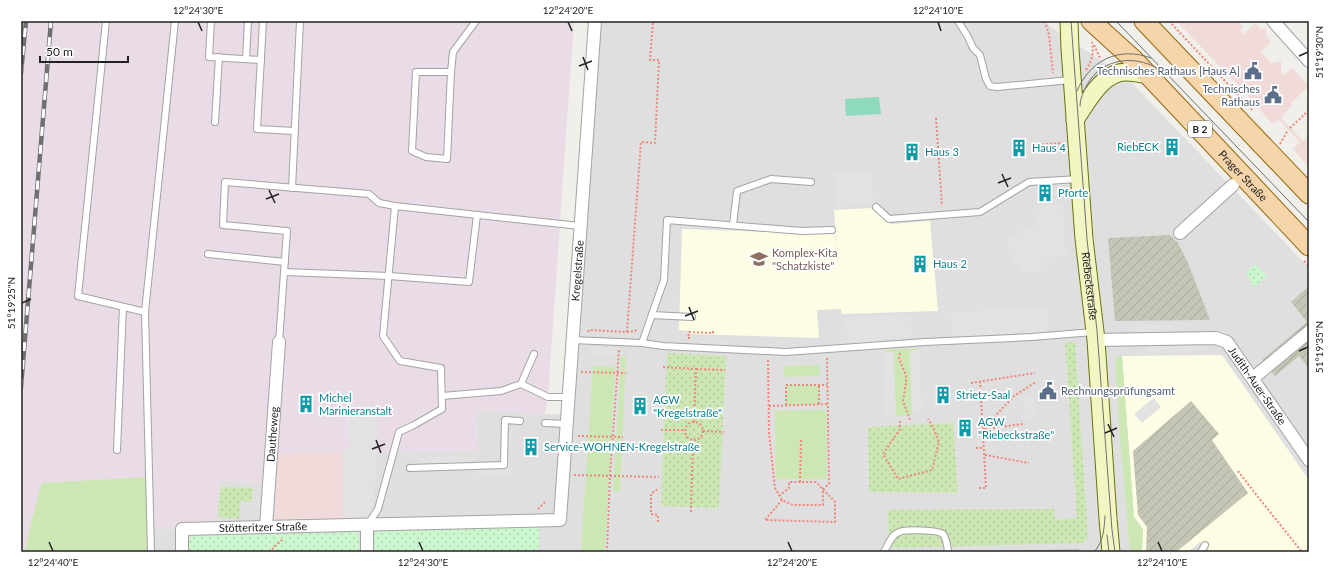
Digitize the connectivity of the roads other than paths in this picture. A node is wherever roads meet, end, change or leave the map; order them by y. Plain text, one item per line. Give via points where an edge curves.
1 (106, 21) edge
2 (175, 21) edge
3 (212, 21) edge
4 (248, 21) edge
5 (262, 21) edge
6 (300, 21) edge
7 (476, 21) edge
8 (595, 21) edge
9 (958, 21) edge
10 (1069, 21) edge
11 (1091, 21) edge
12 (1144, 21) edge
13 (1273, 21) edge
14 (219, 57) junction
15 (246, 59) junction
16 (260, 60) junction
17 (1309, 61) edge
18 (451, 72) junction
19 (1149, 76) junction
20 (1072, 80) junction
21 (1075, 120) junction
22 (215, 122) dead end
23 (295, 131) junction
24 (1080, 179) junction
25 (811, 182) dead end
26 (1233, 185) dead end
27 (292, 188) junction
28 (1309, 194) edge
29 (396, 206) junction
30 (876, 207) dead end
31 (477, 215) junction
32 (732, 225) junction
33 (580, 226) junction
34 (832, 230) dead end
35 (1180, 233) dead end
36 (1309, 246) edge
37 (208, 254) dead end
38 (285, 262) junction
39 (284, 272) junction
40 (389, 276) junction
41 (123, 308) junction
42 (145, 312) junction
43 (652, 315) junction
44 (692, 317) dead end
45 (1309, 332) edge
46 (1095, 336) junction
47 (572, 340) junction
48 (279, 342) joint
49 (642, 343) junction
50 (534, 354) dead end
51 (1253, 378) junction
52 (521, 384) junction
53 (442, 396) junction
54 (568, 397) junction
55 (520, 421) dead end
56 (545, 422) dead end
57 (566, 430) junction
58 (117, 450) dead end
59 (1309, 460) edge
60 (410, 468) dead end
61 (560, 520) joint
62 (367, 525) junction
63 (266, 527) junction
64 (1205, 545) dead end
65 (151, 552) edge
66 (182, 552) edge
67 (367, 552) edge
68 (884, 552) edge
69 (948, 552) edge
70 (1111, 552) edge
71 (1202, 552) edge

1 - 41 lane via 78,296
2 - 42 lane
3 - 14 lane via 209,57
4 - 15 lane
5 - 16 lane
6 - 23 lane
7 - 18 lane via 453,52
8 - 33 street, Kregelstraße
9 - 20 lane via 973,48 980,55 990,86
10 - 20 main road, Riebeckstraße
11 - 19 main road, Prager Straße / B 2
12 - 28 main road
13 - 17 street
14 - 15 lane
14 - 22 lane
15 - 16 lane
16 - 23 lane via 257,129
18 - 18 lane via 416,72 412,152 426,157 447,159
19 - 21 main road via 1120,72 1110,76 1096,89
19 - 36 main road, Prager Straße / B 2
20 - 21 main road, Riebeckstraße
21 - 24 main road, Riebeckstraße
23 - 27 lane
24 - 30 lane via 1030,182 980,212 889,219
24 - 46 main road, Riebeckstraße
25 - 32 lane via 771,179 737,191
26 - 35 street
27 - 29 lane via 369,194 379,203
27 - 38 lane via 225,182 224,225 287,231
29 - 31 lane
29 - 40 lane
31 - 33 lane
31 - 40 lane via 469,282
32 - 34 lane via 802,231
32 - 43 lane via 667,220 664,280
33 - 47 street, Kregelstraße
37 - 38 lane
38 - 39 lane
39 - 40 lane
39 - 48 lane
40 - 53 lane via 384,336 400,361 441,368
41 - 42 lane
41 - 58 lane
42 - 65 lane
43 - 44 lane
43 - 49 lane
45 - 51 street
46 - 49 lane via 1032,337 786,352
46 - 51 street, Judith-Auer-Straße via 1221,339 1227,342
46 - 70 main road, Riebeckstraße
47 - 49 lane
47 - 54 street, Kregelstraße
48 - 63 street, Dautheweg
50 - 52 lane
51 - 59 street, Judith-Auer-Straße
52 - 53 lane via 502,391
52 - 54 lane via 548,397
53 - 62 lane via 442,409 399,432 378,509
54 - 57 street, Kregelstraße
55 - 60 lane via 505,420 504,465
56 - 57 lane
57 - 61 street, Kregelstraße
61 - 62 street, Stötteritzer Straße
62 - 63 street, Stötteritzer Straße
62 - 67 street
63 - 66 street, Stötteritzer Straße via 182,529
64 - 71 lane
68 - 69 lane via 893,536 899,532 916,531 940,532 947,542

